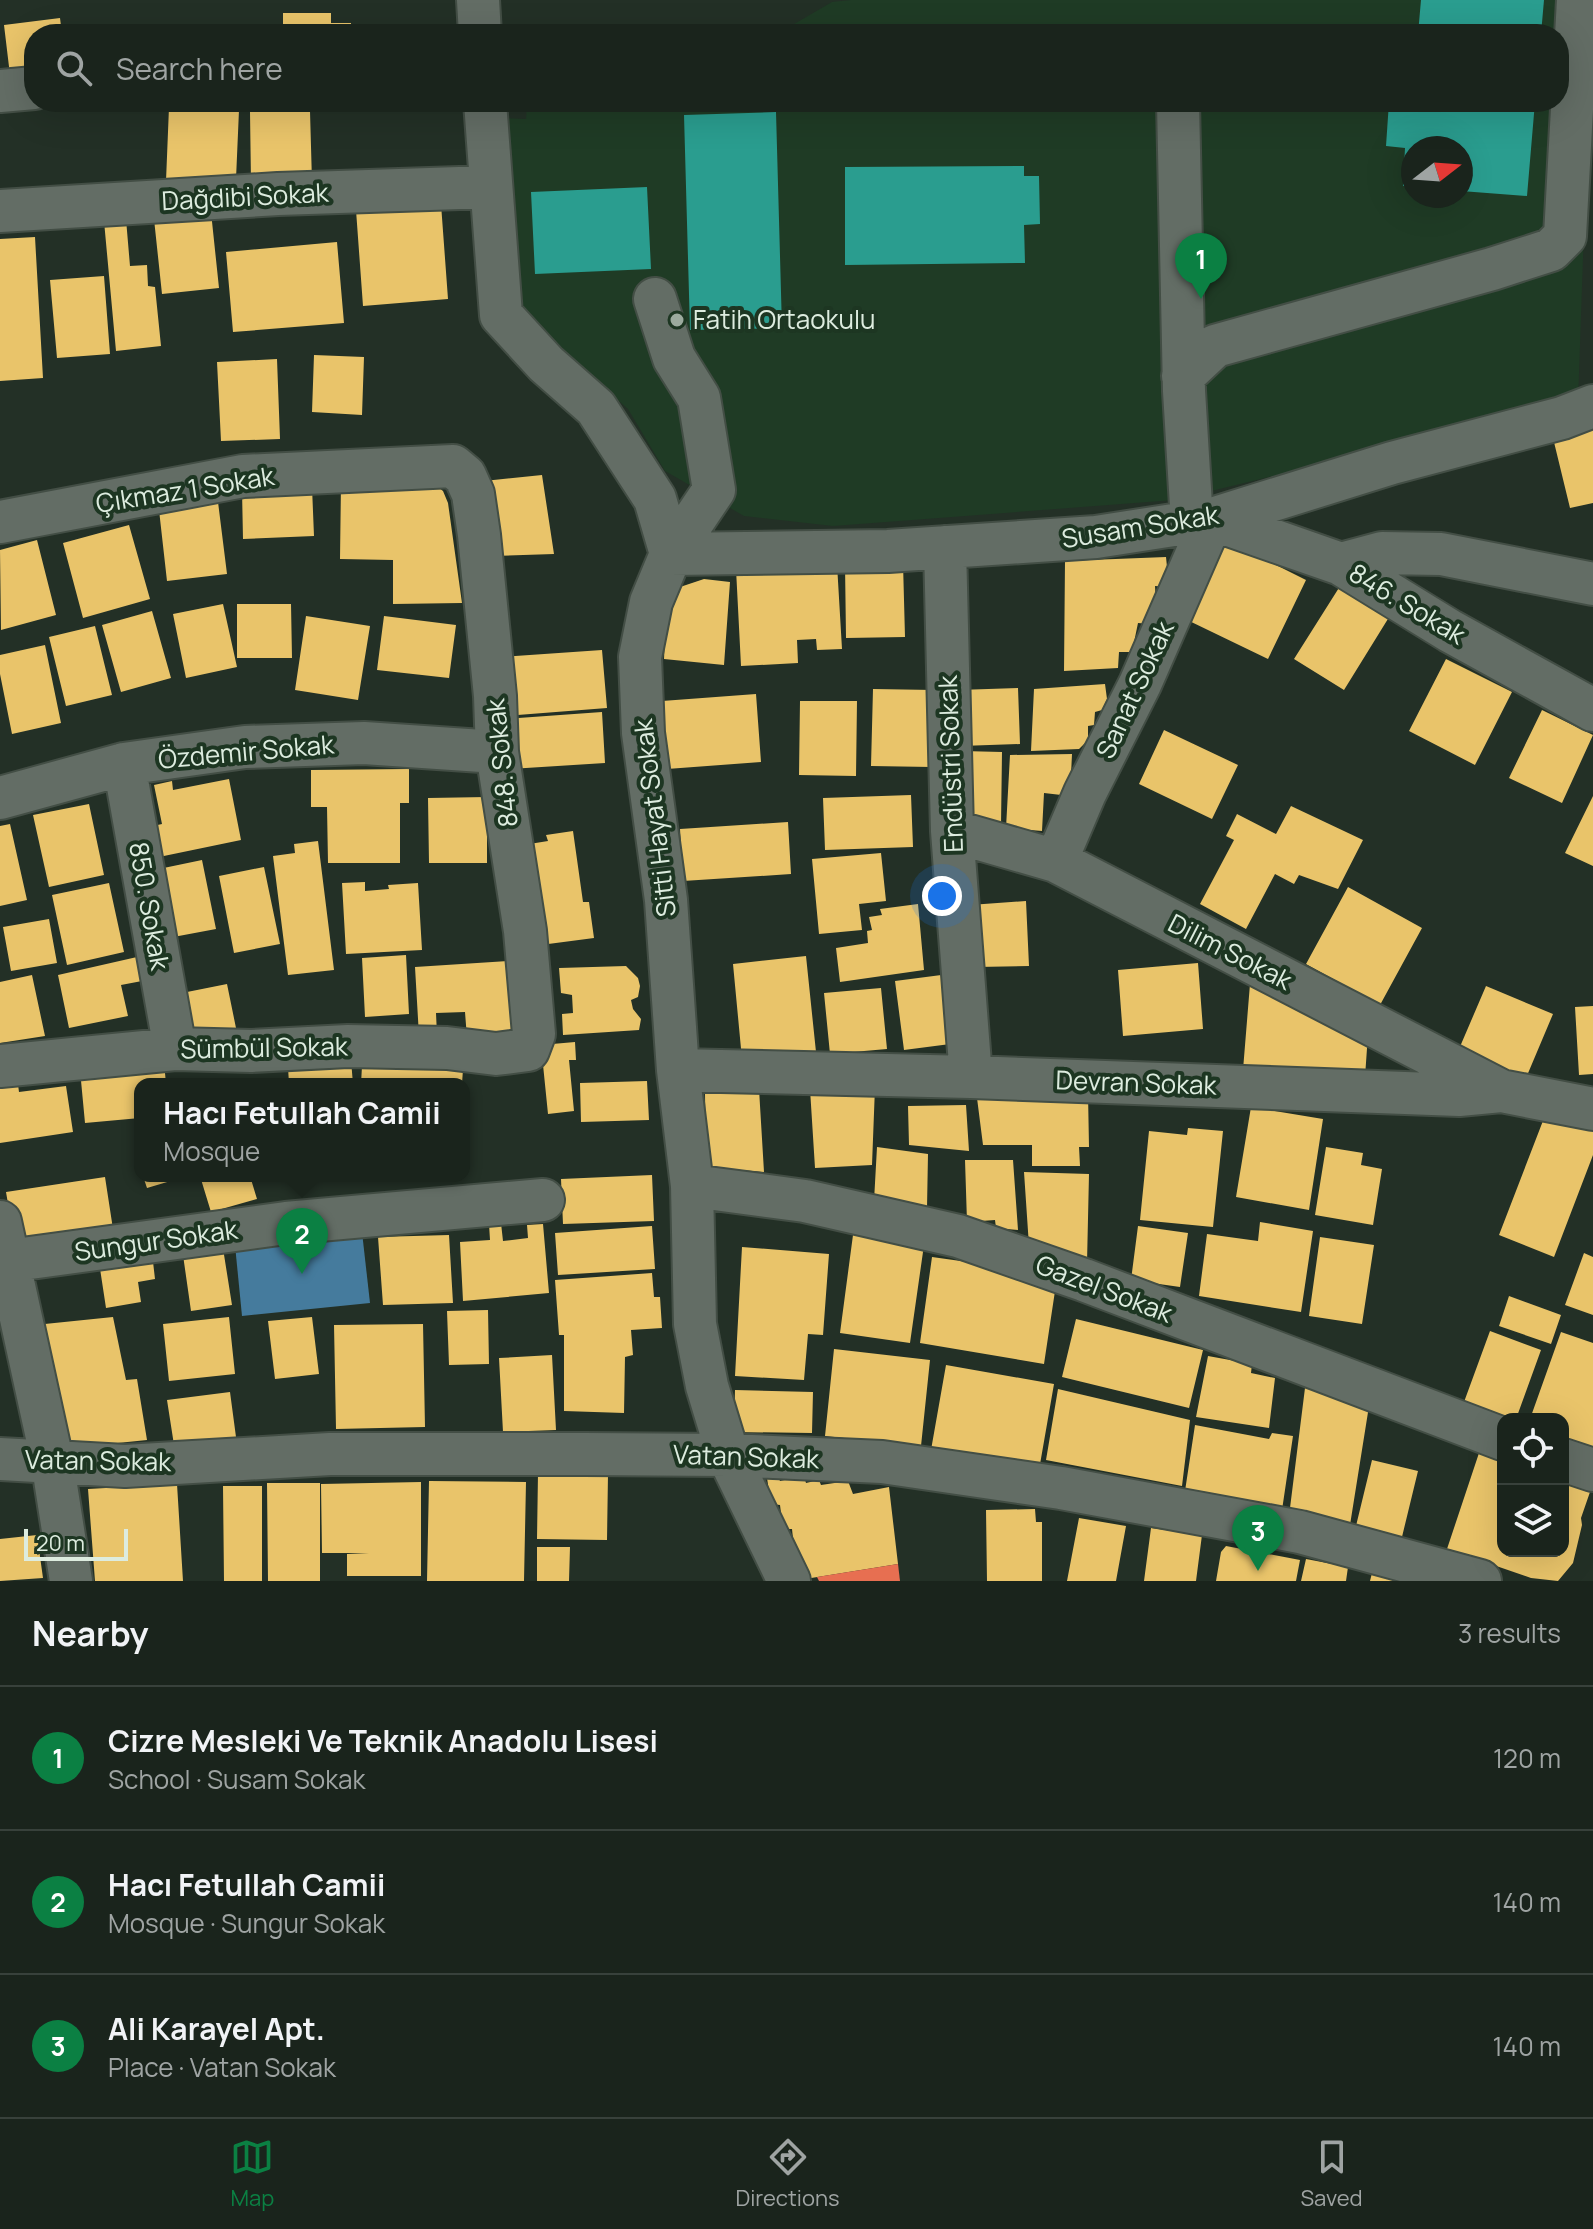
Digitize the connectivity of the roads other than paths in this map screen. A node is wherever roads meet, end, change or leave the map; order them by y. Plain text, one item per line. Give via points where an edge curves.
1 (478, 0) edge
2 (1578, 0) edge
3 (479, 24) edge
4 (24, 89) edge
5 (0, 91) edge
6 (486, 112) edge
7 (1178, 112) edge
8 (490, 187) junction
9 (0, 211) edge
10 (655, 299) dead end
11 (1183, 376) junction
12 (1593, 406) edge
13 (465, 476) joint
14 (1202, 520) junction
15 (0, 522) edge
16 (945, 547) junction
17 (671, 554) junction
18 (1341, 564) junction
19 (1593, 584) edge
20 (1593, 710) edge
21 (497, 752) junction
22 (124, 764) junction
23 (0, 798) edge
24 (952, 831) junction
25 (1056, 861) junction
26 (175, 1049) junction
27 (528, 1050) joint
28 (0, 1066) edge
29 (678, 1070) junction
30 (971, 1077) junction
31 (1501, 1091) junction
32 (1593, 1109) edge
33 (692, 1186) junction
34 (543, 1200) dead end
35 (4, 1242) edge
36 (1497, 1437) edge
37 (728, 1455) junction
38 (0, 1459) edge
39 (52, 1460) junction
40 (1569, 1462) edge
41 (1593, 1470) edge
42 (71, 1581) edge
43 (789, 1581) edge
44 (1480, 1581) edge

1 - 3 street
2 - 11 street via 1565,236 1551,250 1215,346
4 - 5 street
6 - 8 street
7 - 11 street
8 - 9 street, Dağdibi Sokak
8 - 17 street via 501,315 596,408 655,499
10 - 17 street, Sitti Hayat Sokak via 674,358 699,398 714,490
11 - 14 street
12 - 14 street, Susam Sokak
13 - 15 street, Çıkmaz 1 Sokak via 453,466 243,476
13 - 21 street, 848. Sokak via 479,535
14 - 16 street, Susam Sokak via 1096,537
14 - 18 street, 846. Sokak
14 - 25 street, Sanat Sokak via 1140,684
16 - 17 street, Susam Sokak
16 - 24 street, Endüstri Sokak
17 - 29 street, Sitti Hayat Sokak via 651,602 640,657
18 - 19 street via 1382,553 1441,554
18 - 20 street, 846. Sokak
21 - 22 street, Özdemir Sokak via 364,743 245,747
21 - 27 street, 848. Sokak via 525,931 534,1034
22 - 23 street, Özdemir Sokak
22 - 26 street, 850. Sokak
24 - 25 street, Dilim Sokak
24 - 30 street, Endüstri Sokak
25 - 31 street, Dilim Sokak
26 - 27 street, Sümbül Sokak via 362,1046 496,1054
26 - 28 street, Sümbül Sokak
29 - 30 street, Devran Sokak
29 - 33 street, Sitti Hayat Sokak
30 - 31 street, Devran Sokak via 1459,1095
31 - 32 street, Devran Sokak
33 - 36 street, Gazel Sokak via 805,1201 958,1236
33 - 37 street, Sitti Hayat Sokak via 695,1324
34 - 35 street, Sungur Sokak
35 - 39 street
37 - 39 street, Vatan Sokak via 330,1454 125,1466
37 - 43 street, Sitti Hayat Sokak
37 - 44 street, Vatan Sokak via 882,1462 1061,1488 1300,1532
38 - 39 street, Vatan Sokak
39 - 42 street
40 - 41 street

